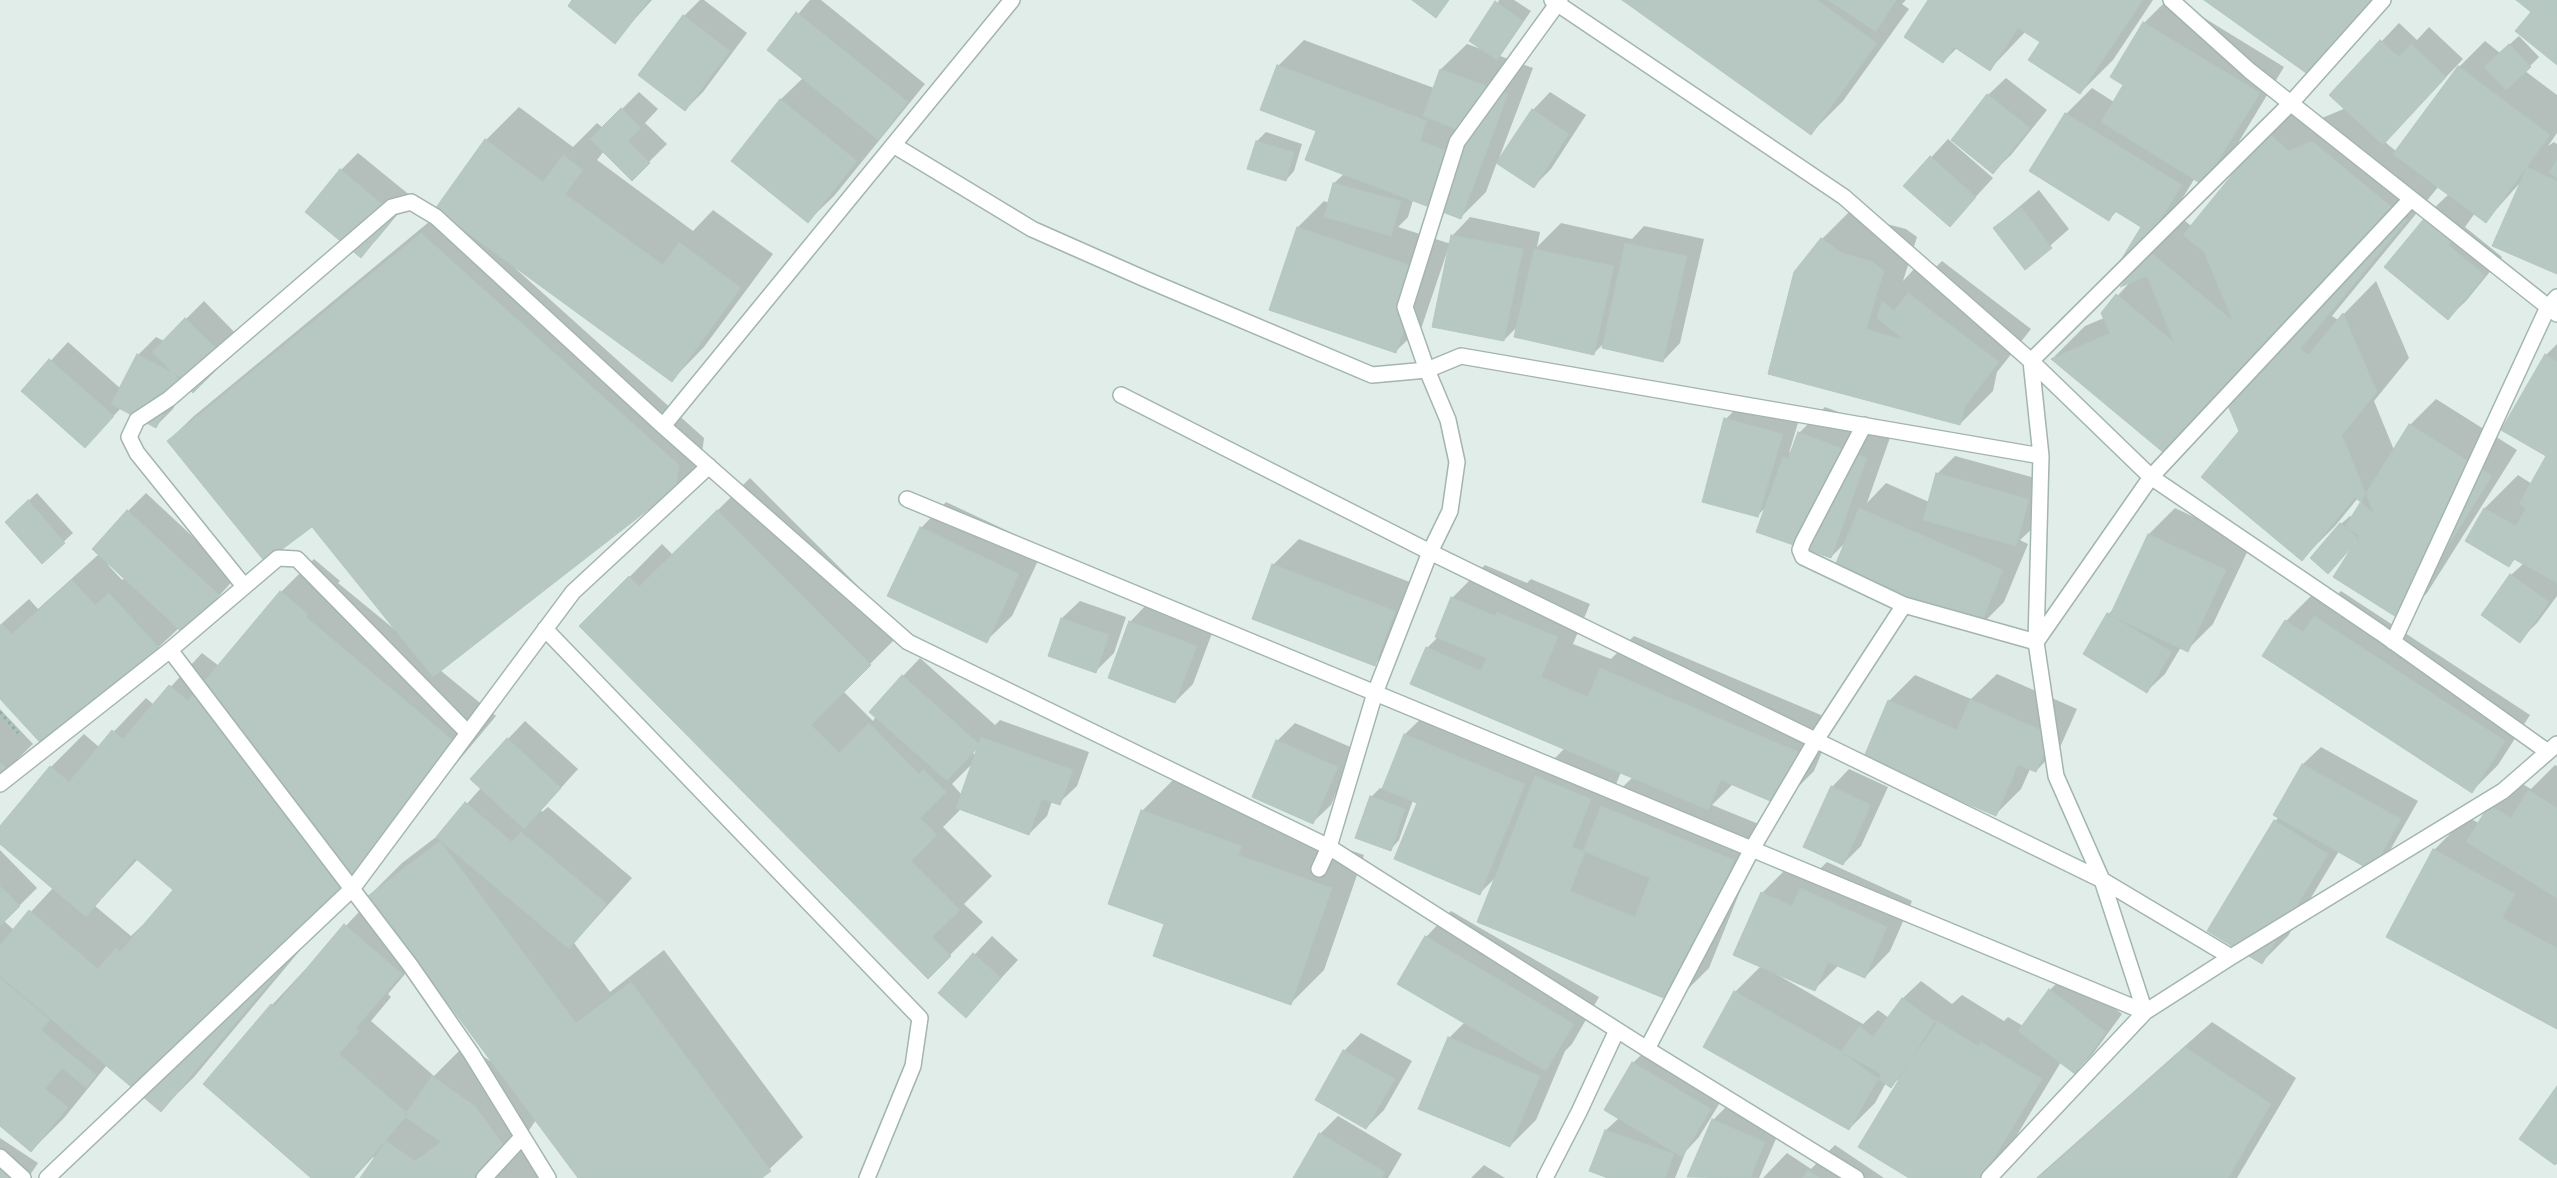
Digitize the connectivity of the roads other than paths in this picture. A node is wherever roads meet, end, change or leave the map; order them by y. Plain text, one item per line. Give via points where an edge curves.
1 (1012, 0) edge
2 (2171, 0) edge
3 (2383, 0) edge
4 (1556, 1) edge
5 (2290, 103) junction
6 (895, 146) junction
7 (2411, 199) junction
8 (2554, 306) edge
9 (2031, 361) junction
10 (1427, 370) junction
11 (1121, 395) dead end
12 (1864, 425) junction
13 (664, 426) junction
14 (2041, 456) junction
15 (709, 466) junction
16 (2151, 477) junction
17 (907, 499) dead end
18 (1430, 552) junction
19 (244, 586) junction
20 (1904, 605) junction
21 (545, 629) junction
22 (2036, 642) junction
23 (2393, 642) junction
24 (170, 650) junction
25 (1375, 693) junction
26 (468, 733) junction
27 (1816, 740) junction
28 (2553, 748) edge
29 (0, 784) edge
30 (1329, 847) junction
31 (1752, 849) junction
32 (1319, 869) dead end
33 (2102, 880) junction
34 (352, 889) junction
35 (2231, 956) junction
36 (2146, 1012) junction
37 (1618, 1030) junction
38 (1647, 1049) junction
39 (522, 1137) junction
40 (0, 1157) edge
41 (23, 1178) edge
42 (47, 1178) edge
43 (484, 1178) edge
44 (548, 1178) edge
45 (867, 1178) edge
46 (1545, 1178) edge
47 (1856, 1178) edge
48 (1989, 1178) edge

1 - 6 street
2 - 5 street
3 - 5 street
4 - 9 street via 1844,197
4 - 10 street via 1457,142 1406,307
5 - 7 street
5 - 9 street
6 - 10 street via 1032,229 1372,375
6 - 13 street
7 - 8 street
7 - 16 street
8 - 23 street
9 - 14 street
9 - 16 street
10 - 12 street via 1461,356
10 - 18 street via 1448,420 1457,462 1450,512
11 - 18 street
12 - 14 street
12 - 20 street via 1800,550 1803,557
13 - 15 street
13 - 19 street via 436,217 411,202 392,207 169,400 137,420 129,437 137,453
14 - 22 street
15 - 21 street via 573,592
15 - 30 street via 908,642
16 - 22 street
16 - 23 street
17 - 25 street
18 - 25 street
18 - 27 street
19 - 24 street
19 - 26 street via 278,558 297,559
20 - 22 street
20 - 27 street
21 - 26 street
21 - 45 street via 920,1018 913,1066
22 - 33 street via 2056,776
23 - 28 street
24 - 29 street
24 - 34 street
25 - 30 street
25 - 31 street
26 - 34 street
27 - 31 street
27 - 33 street
28 - 35 street via 2503,791
30 - 32 street
30 - 37 street
31 - 36 street
31 - 38 street
33 - 35 street
33 - 36 street
34 - 39 street via 471,1053
34 - 42 street
35 - 36 street
36 - 48 street
37 - 38 street
37 - 46 street
38 - 47 street
39 - 43 street
39 - 44 street
40 - 41 street

